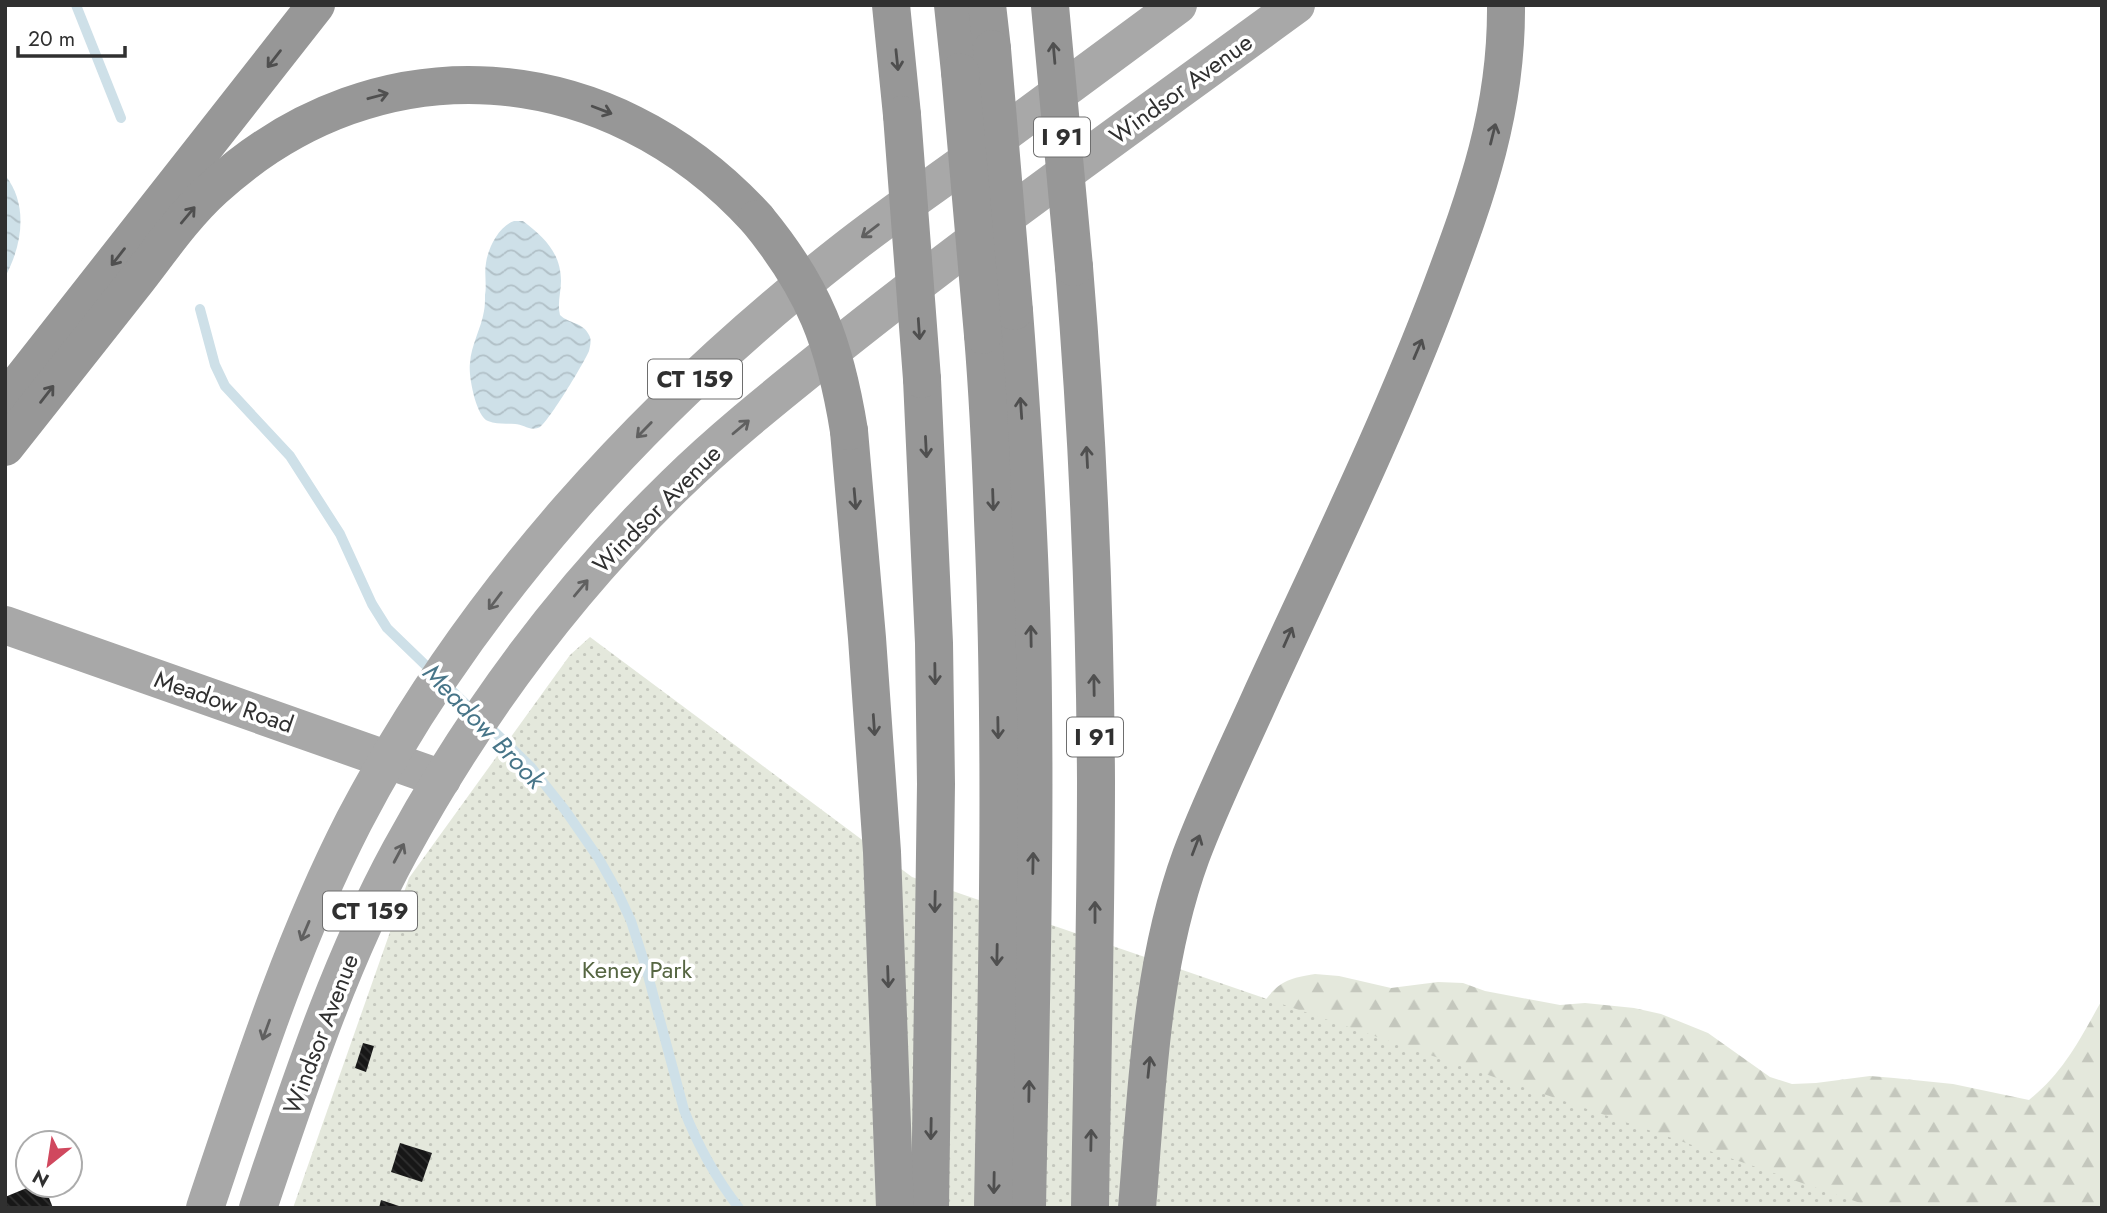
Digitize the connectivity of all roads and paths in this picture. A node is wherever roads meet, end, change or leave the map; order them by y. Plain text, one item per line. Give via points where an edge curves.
1 (316, 5) edge
2 (891, 5) edge
3 (953, 5) edge
4 (987, 5) edge
5 (1178, 5) edge
6 (1296, 5) edge
7 (1506, 5) edge
8 (1049, 6) edge
9 (5, 401) edge
10 (5, 447) edge
11 (5, 625) edge
12 (388, 760) junction
13 (442, 779) junction
14 (230, 1134) junction
15 (278, 1151) junction
16 (895, 1202) edge
17 (205, 1208) edge
18 (258, 1208) edge
19 (930, 1208) edge
20 (993, 1208) edge
21 (1027, 1208) edge
22 (1090, 1208) edge
23 (1137, 1208) edge

1 -> 9 highway
2 -> 19 highway, bridge via 922,379 934,643
3 -> 20 highway, bridge via 992,475 999,865
21 -> 4 highway, bridge via 1033,820 1029,551
5 -> 12 main road, Windsor Avenue / CT 159 via 844,251 656,417 521,567 453,658
13 -> 6 main road, Windsor Avenue / CT 159 via 527,654 605,559 675,485 906,292
23 -> 7 highway via 1154,1019 1177,899 1208,814 1391,412 1460,240 1495,124 1504,70
22 -> 8 highway, I 91, bridge via 1095,725 1087,459
10 -> 16 highway, bridge via 181,224 214,189 289,133 372,97 463,84 529,90 578,102 621,118 683,152 724,185 786,255 819,315 834,355 849,431 882,852
11 - 12 main road, Meadow Road
12 - 13 main road, Meadow Road
12 -> 14 main road, Windsor Avenue / CT 159 via 313,910
15 -> 13 main road, Windsor Avenue / CT 159 via 361,930
14 - 15 main road
14 - 17 main road, Windsor Avenue / CT 159
15 - 18 main road, Windsor Avenue / CT 159

